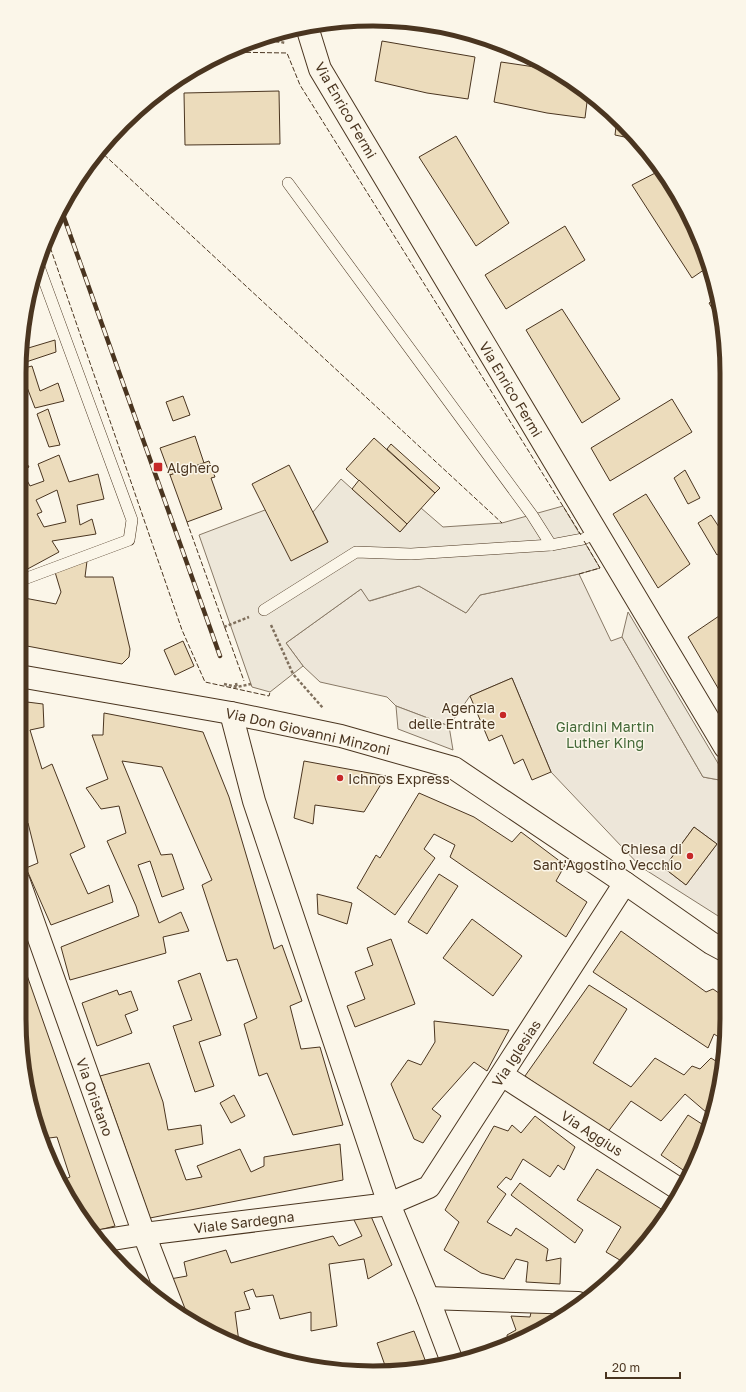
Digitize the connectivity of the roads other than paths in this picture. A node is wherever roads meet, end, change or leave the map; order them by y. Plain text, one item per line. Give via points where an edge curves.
1 (309, 32) edge
2 (288, 184) dead end
3 (41, 272) edge
4 (597, 533) junction
5 (551, 545) junction
6 (26, 579) edge
7 (264, 610) road end
8 (26, 677) edge
9 (230, 713) junction
10 (720, 739) edge
11 (624, 883) junction
12 (26, 902) edge
13 (720, 945) edge
14 (502, 1075) junction
15 (676, 1187) edge
16 (389, 1204) junction
17 (144, 1234) junction
18 (106, 1240) edge
19 (428, 1298) junction
20 (169, 1300) edge
21 (573, 1303) edge
22 (450, 1357) edge

1 - 4 street, Via Enrico Fermi via 320,69
2 - 5 lane via 532,515
3 - 6 lane via 132,520 129,540
4 - 5 lane via 583,539
4 - 10 street, Via Enrico Fermi
5 - 7 lane via 411,554 356,552
8 - 9 street, Via Don Giovanni Minzoni
9 - 11 street, Via Don Giovanni Minzoni via 341,736 454,768
9 - 16 street via 254,800
11 - 13 street, Via Don Giovanni Minzoni
11 - 14 street, Via Iglesias
12 - 17 street, Via Oristano
14 - 15 street, Via Aggius
14 - 16 street, Via Iglesias via 429,1187
16 - 17 street, Viale Sardegna
16 - 19 street
17 - 18 street, Viale Sardegna
17 - 20 street, Via Oristano
19 - 21 street
19 - 22 street

